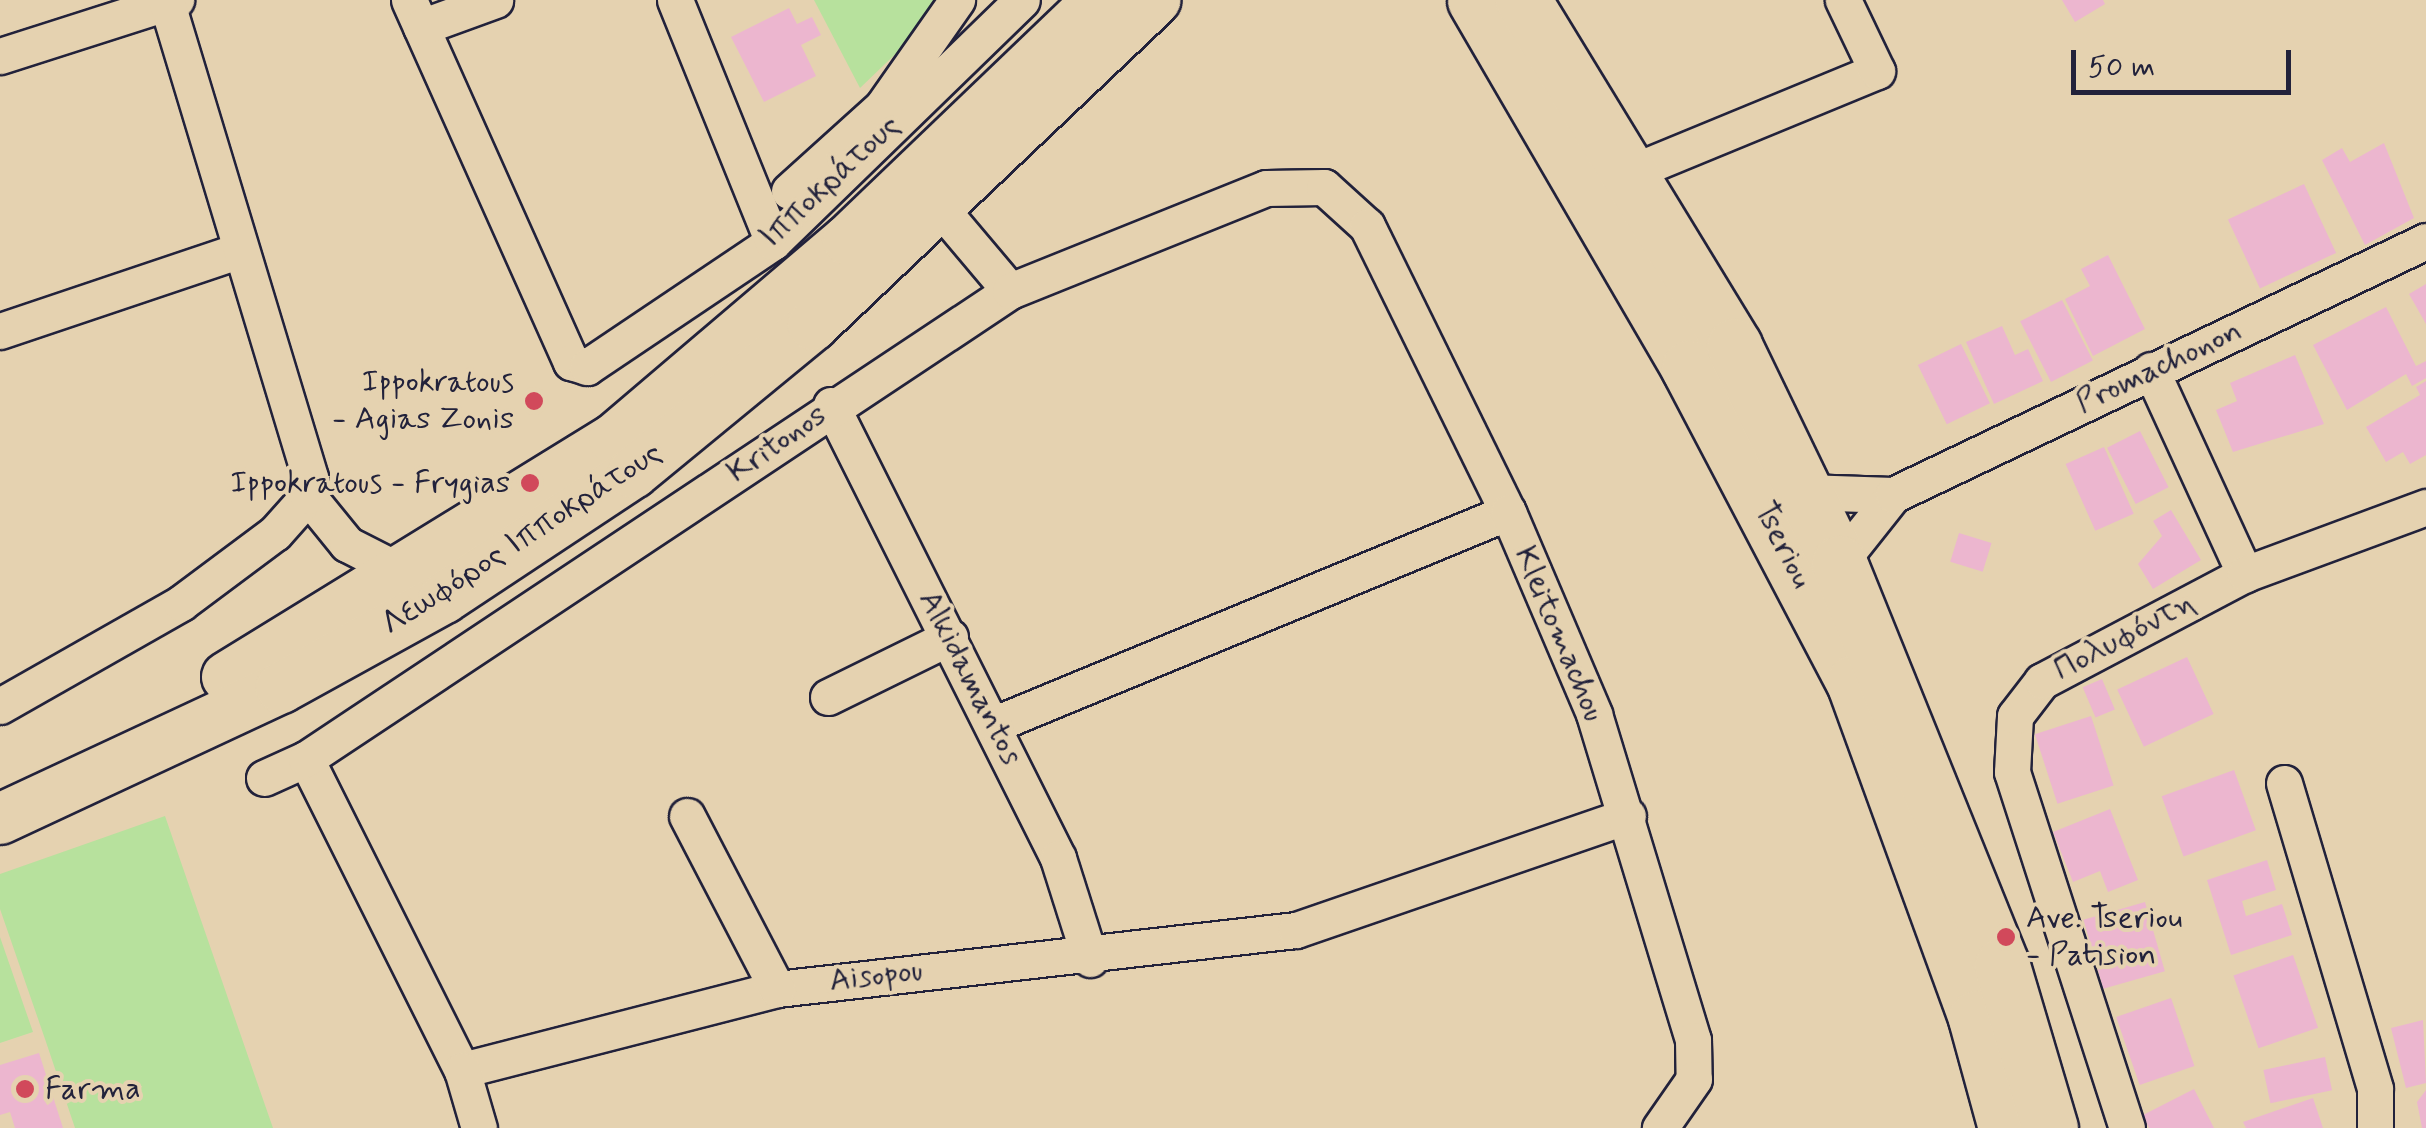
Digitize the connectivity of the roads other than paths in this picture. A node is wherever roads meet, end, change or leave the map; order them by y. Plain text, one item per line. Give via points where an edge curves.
1 (495, 0) edge
2 (675, 0) edge
3 (957, 0) edge
4 (1098, 0) edge
5 (1155, 0) edge
6 (1475, 0) edge
7 (1523, 0) edge
8 (1843, 0) edge
9 (170, 1) edge
10 (1011, 4) edge
11 (415, 14) edge
12 (1056, 43) junction
13 (0, 56) edge
14 (1632, 172) junction
15 (1324, 187) joint
16 (789, 191) dead end
17 (941, 209) junction
18 (2426, 241) edge
19 (773, 242) junction
20 (240, 250) junction
21 (1010, 291) junction
22 (0, 331) edge
23 (2151, 370) junction
24 (831, 405) junction
25 (309, 487) junction
26 (1804, 492) junction
27 (1893, 495) junction
28 (1508, 512) junction
29 (2424, 516) edge
30 (347, 544) junction
31 (1839, 563) junction
32 (404, 572) junction
33 (2245, 574) junction
34 (340, 612) junction
35 (950, 636) junction
36 (828, 697) dead end
37 (0, 706) edge
38 (995, 724) junction
39 (306, 759) junction
40 (264, 778) dead end
41 (0, 781) edge
42 (2284, 783) dead end
43 (686, 816) dead end
44 (1628, 816) junction
45 (0, 818) edge
46 (1090, 959) junction
47 (778, 989) junction
48 (462, 1070) junction
49 (1668, 1122) edge
50 (479, 1128) edge
51 (2006, 1128) edge
52 (2050, 1128) edge
53 (2127, 1128) edge
54 (2375, 1128) edge

1 - 11 street
2 - 19 street
3 - 16 street via 882,108
4 - 12 main road, Λεωφόρος Ιπποκράτους
5 - 17 main road, Λεωφόρος Ιπποκράτους
6 - 51 main road, Tseriou via 1689,368 1854,682 1976,1018
7 - 14 main road, Tseriou
8 - 14 street via 1876,71
9 - 13 street
9 - 20 street
10 - 12 street
10 - 19 street, Ιπποκράτους
11 - 19 street, Ιπποκράτους via 570,362 587,367
12 - 32 main road, Λεωφόρος Ιπποκράτους via 848,240 614,439
14 - 26 main road, Tseriou
15 - 21 street, Kritonos via 1266,188
15 - 28 street, Kleitomachou via 1367,226
17 - 21 street
17 - 45 main road, Λεωφόρος Ιπποκράτους via 633,473 444,598 175,742
18 - 23 street, Promachonon
20 - 22 street
20 - 25 street
21 - 24 street, Kritonos
23 - 27 street, Promachonon
23 - 33 street
24 - 35 street, Alkidamantos
24 - 39 street, Kritonos
25 - 30 street
25 - 37 street via 275,533 181,603
26 - 27 street, Promachonon
26 - 31 main road, Tseriou
27 - 31 street, Promachonon
28 - 38 street
28 - 44 street, Kleitomachou
29 - 33 street, Πολυφόντη
30 - 32 street
30 - 34 street
31 - 52 main road, Tseriou via 2002,966
32 - 34 main road, Λεωφόρος Ιπποκράτους
33 - 53 street, Πολυφόντη via 2042,681 2016,716 2012,772
34 - 41 main road, Λεωφόρος Ιπποκράτους via 165,710
35 - 36 street
35 - 38 street, Alkidamantos
38 - 46 street, Alkidamantos via 1058,858
39 - 40 street, Kritonos
39 - 48 street
42 - 54 street via 2375,1089
43 - 47 street
44 - 46 street, Aisopou via 1296,930
44 - 49 street, Kleitomachou via 1693,1040 1694,1079
46 - 47 street, Aisopou
47 - 48 street, Aisopou
48 - 50 street

